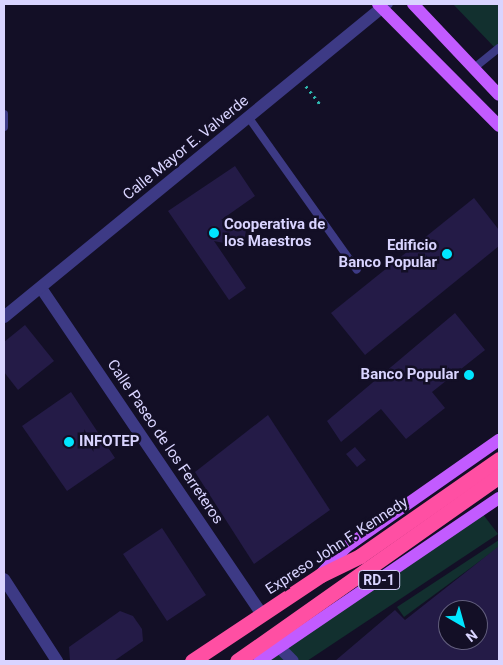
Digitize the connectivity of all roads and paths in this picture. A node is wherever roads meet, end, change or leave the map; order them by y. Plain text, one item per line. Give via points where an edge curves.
1 (413, 4) edge
2 (382, 5) edge
3 (499, 48) edge
4 (474, 68) junction
5 (299, 76) junction
6 (499, 95) edge
7 (321, 104) dead end
8 (4, 114) edge
9 (249, 118) junction
10 (499, 126) edge
11 (4, 127) edge
12 (357, 270) dead end
13 (41, 288) junction
14 (4, 317) edge
15 (499, 440) edge
16 (499, 459) edge
17 (499, 476) edge
18 (499, 498) edge
19 (321, 574) junction
20 (4, 579) edge
21 (262, 616) junction
22 (280, 648) junction
23 (57, 661) edge
24 (192, 661) edge
25 (237, 661) edge
26 (259, 661) edge
27 (293, 661) edge

1 - 4 main road
2 - 5 street, Calle Mayor E. Valverde
2 - 10 main road
3 - 4 lane
4 - 6 main road
5 - 7 path
5 - 9 street, Calle Mayor E. Valverde
8 - 11 lane
9 - 12 lane
9 - 13 street, Calle Mayor E. Valverde
13 - 14 street, Calle Mayor E. Valverde
13 - 21 street, Calle Paseo de los Ferreteros
15 - 19 main road, RD-1 via 346,547
16 - 19 highway, Expreso John F. Kennedy / RD-1 via 360,556
17 - 25 highway, RD-1
18 - 22 main road, RD-1
19 - 21 highway, Expreso John F. Kennedy / RD-1
20 - 23 street
21 - 24 highway, Expreso John F. Kennedy / RD-1
22 - 26 main road, RD-1
22 - 27 street

